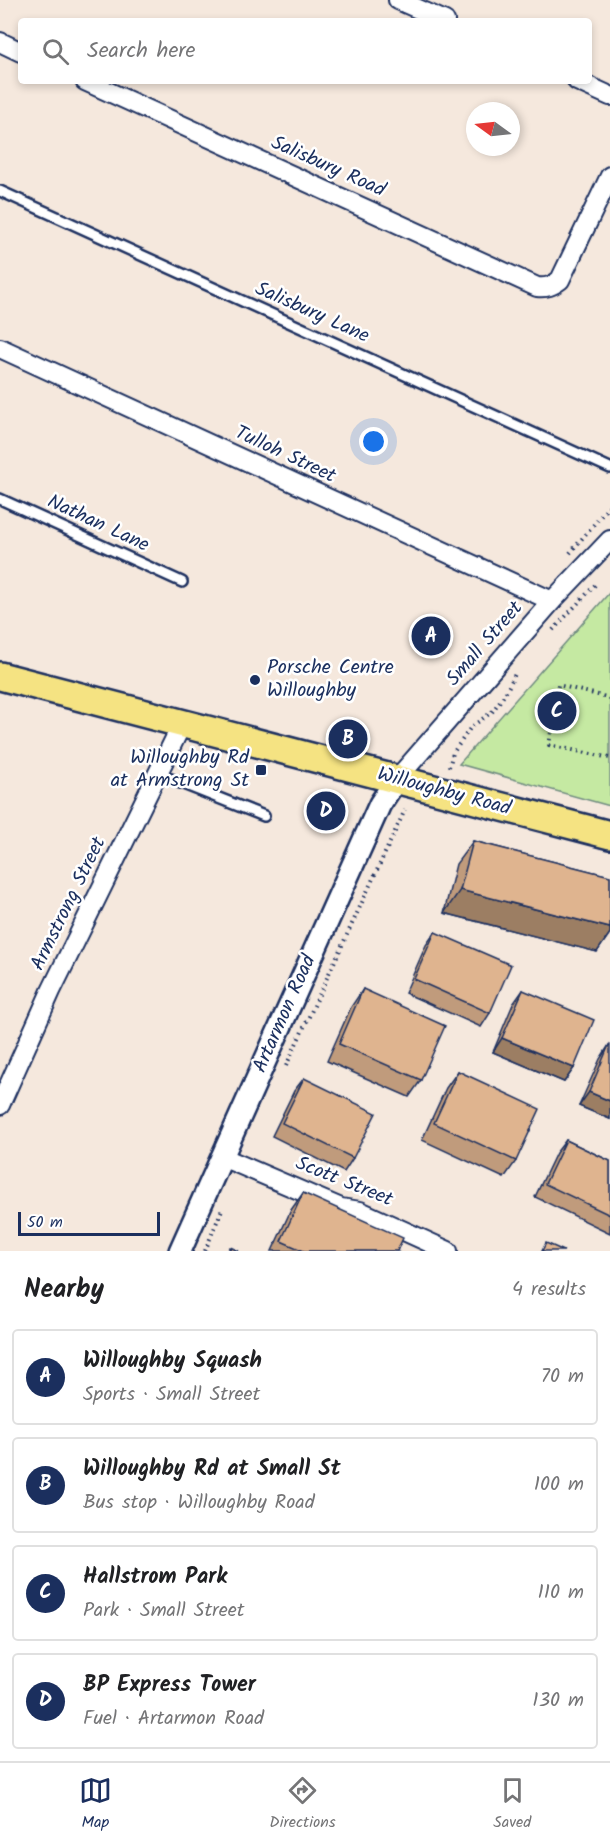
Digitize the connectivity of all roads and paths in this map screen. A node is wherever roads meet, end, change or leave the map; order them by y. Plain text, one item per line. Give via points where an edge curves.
1 (398, 0) edge
2 (438, 18) edge
3 (0, 42) edge
4 (18, 51) edge
5 (92, 84) edge
6 (584, 84) edge
7 (610, 96) edge
8 (610, 176) edge
9 (0, 191) edge
10 (0, 348) edge
11 (610, 468) edge
12 (0, 499) edge
13 (610, 540) edge
14 (602, 577) dead end
15 (182, 582) dead end
16 (552, 601) junction
17 (547, 637) dead end
18 (519, 669) dead end
19 (0, 676) edge
20 (610, 699) edge
21 (182, 724) junction
22 (610, 759) edge
23 (449, 767) dead end
24 (158, 774) junction
25 (396, 780) junction
26 (405, 810) dead end
27 (264, 816) dead end
28 (610, 835) edge
29 (286, 1068) dead end
30 (0, 1105) edge
31 (222, 1156) junction
32 (228, 1197) dead end
33 (180, 1251) edge
34 (205, 1251) edge
35 (448, 1251) edge

1 - 2 street
3 - 4 street
5 - 8 street, Salisbury Road via 537,287 560,280
6 - 7 street
9 - 11 lane, Salisbury Lane
10 - 16 street, Tulloh Street
12 - 15 lane, Nathan Lane
13 - 16 street, Small Street
14 - 17 path
16 - 25 street, Small Street
18 - 23 path via 492,712 471,727 453,753
19 - 21 main road, Willoughby Road
20 - 22 path via 558,685 549,745
21 - 24 street, Armstrong Street
21 - 25 main road, Willoughby Road
24 - 27 lane
24 - 30 street, Armstrong Street via 51,991
25 - 28 main road, Willoughby Road
25 - 31 street, Artarmon Road via 380,804
26 - 29 path, Artarmon Road
31 - 33 street, Artarmon Road
31 - 35 street, Scott Street
32 - 34 path

